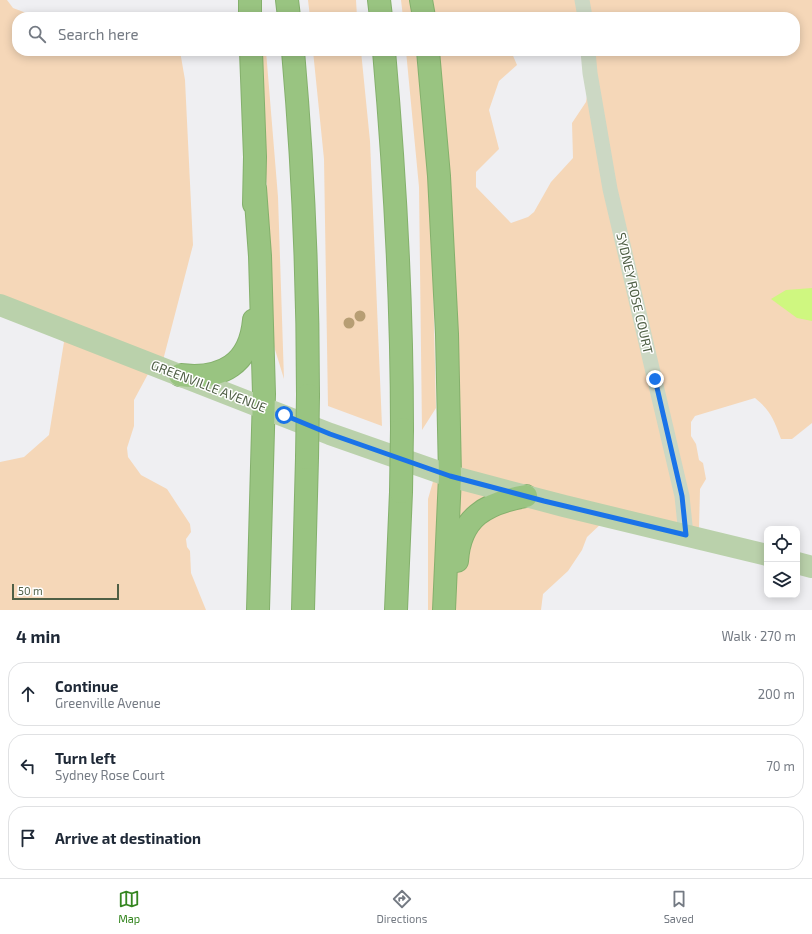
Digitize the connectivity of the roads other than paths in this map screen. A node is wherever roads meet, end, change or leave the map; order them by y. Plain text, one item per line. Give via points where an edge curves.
1 (250, 0) edge
2 (287, 0) edge
3 (379, 0) edge
4 (421, 0) edge
5 (582, 0) edge
6 (250, 12) edge
7 (288, 12) edge
8 (380, 12) edge
9 (423, 12) edge
10 (584, 12) edge
11 (251, 56) edge
12 (293, 56) edge
13 (384, 56) edge
14 (428, 56) edge
15 (588, 56) edge
16 (255, 188) junction
17 (0, 305) edge
18 (180, 375) junction
19 (264, 408) junction
20 (450, 476) junction
21 (526, 496) junction
22 (686, 535) junction
23 (764, 554) edge
24 (800, 564) edge
25 (812, 567) edge
26 (258, 610) edge
27 (303, 610) edge
28 (396, 610) edge
29 (444, 610) edge
30 (452, 610) edge

1 - 6 highway
2 - 7 highway
3 - 8 highway
4 - 9 highway
5 - 10 street
11 - 16 highway
12 - 27 highway, bridge via 303,189 307,294 308,458
13 - 28 highway, bridge via 396,232 402,429
14 - 20 highway via 443,228
15 - 22 street, SYDNEY ROSE COURT via 610,189 682,496
16 - 18 highway via 254,319 249,346 238,361 223,370 202,376
16 - 19 highway via 260,256
17 - 18 main road, GREENVILLE AVENUE
18 - 19 main road, GREENVILLE AVENUE
19 - 20 main road, GREENVILLE AVENUE
19 - 26 highway
20 - 21 main road, GREENVILLE AVENUE
20 - 29 highway
21 - 22 main road, GREENVILLE AVENUE
21 - 30 highway via 494,505 478,514 467,525 459,547
22 - 23 main road, GREENVILLE AVENUE
24 - 25 main road

